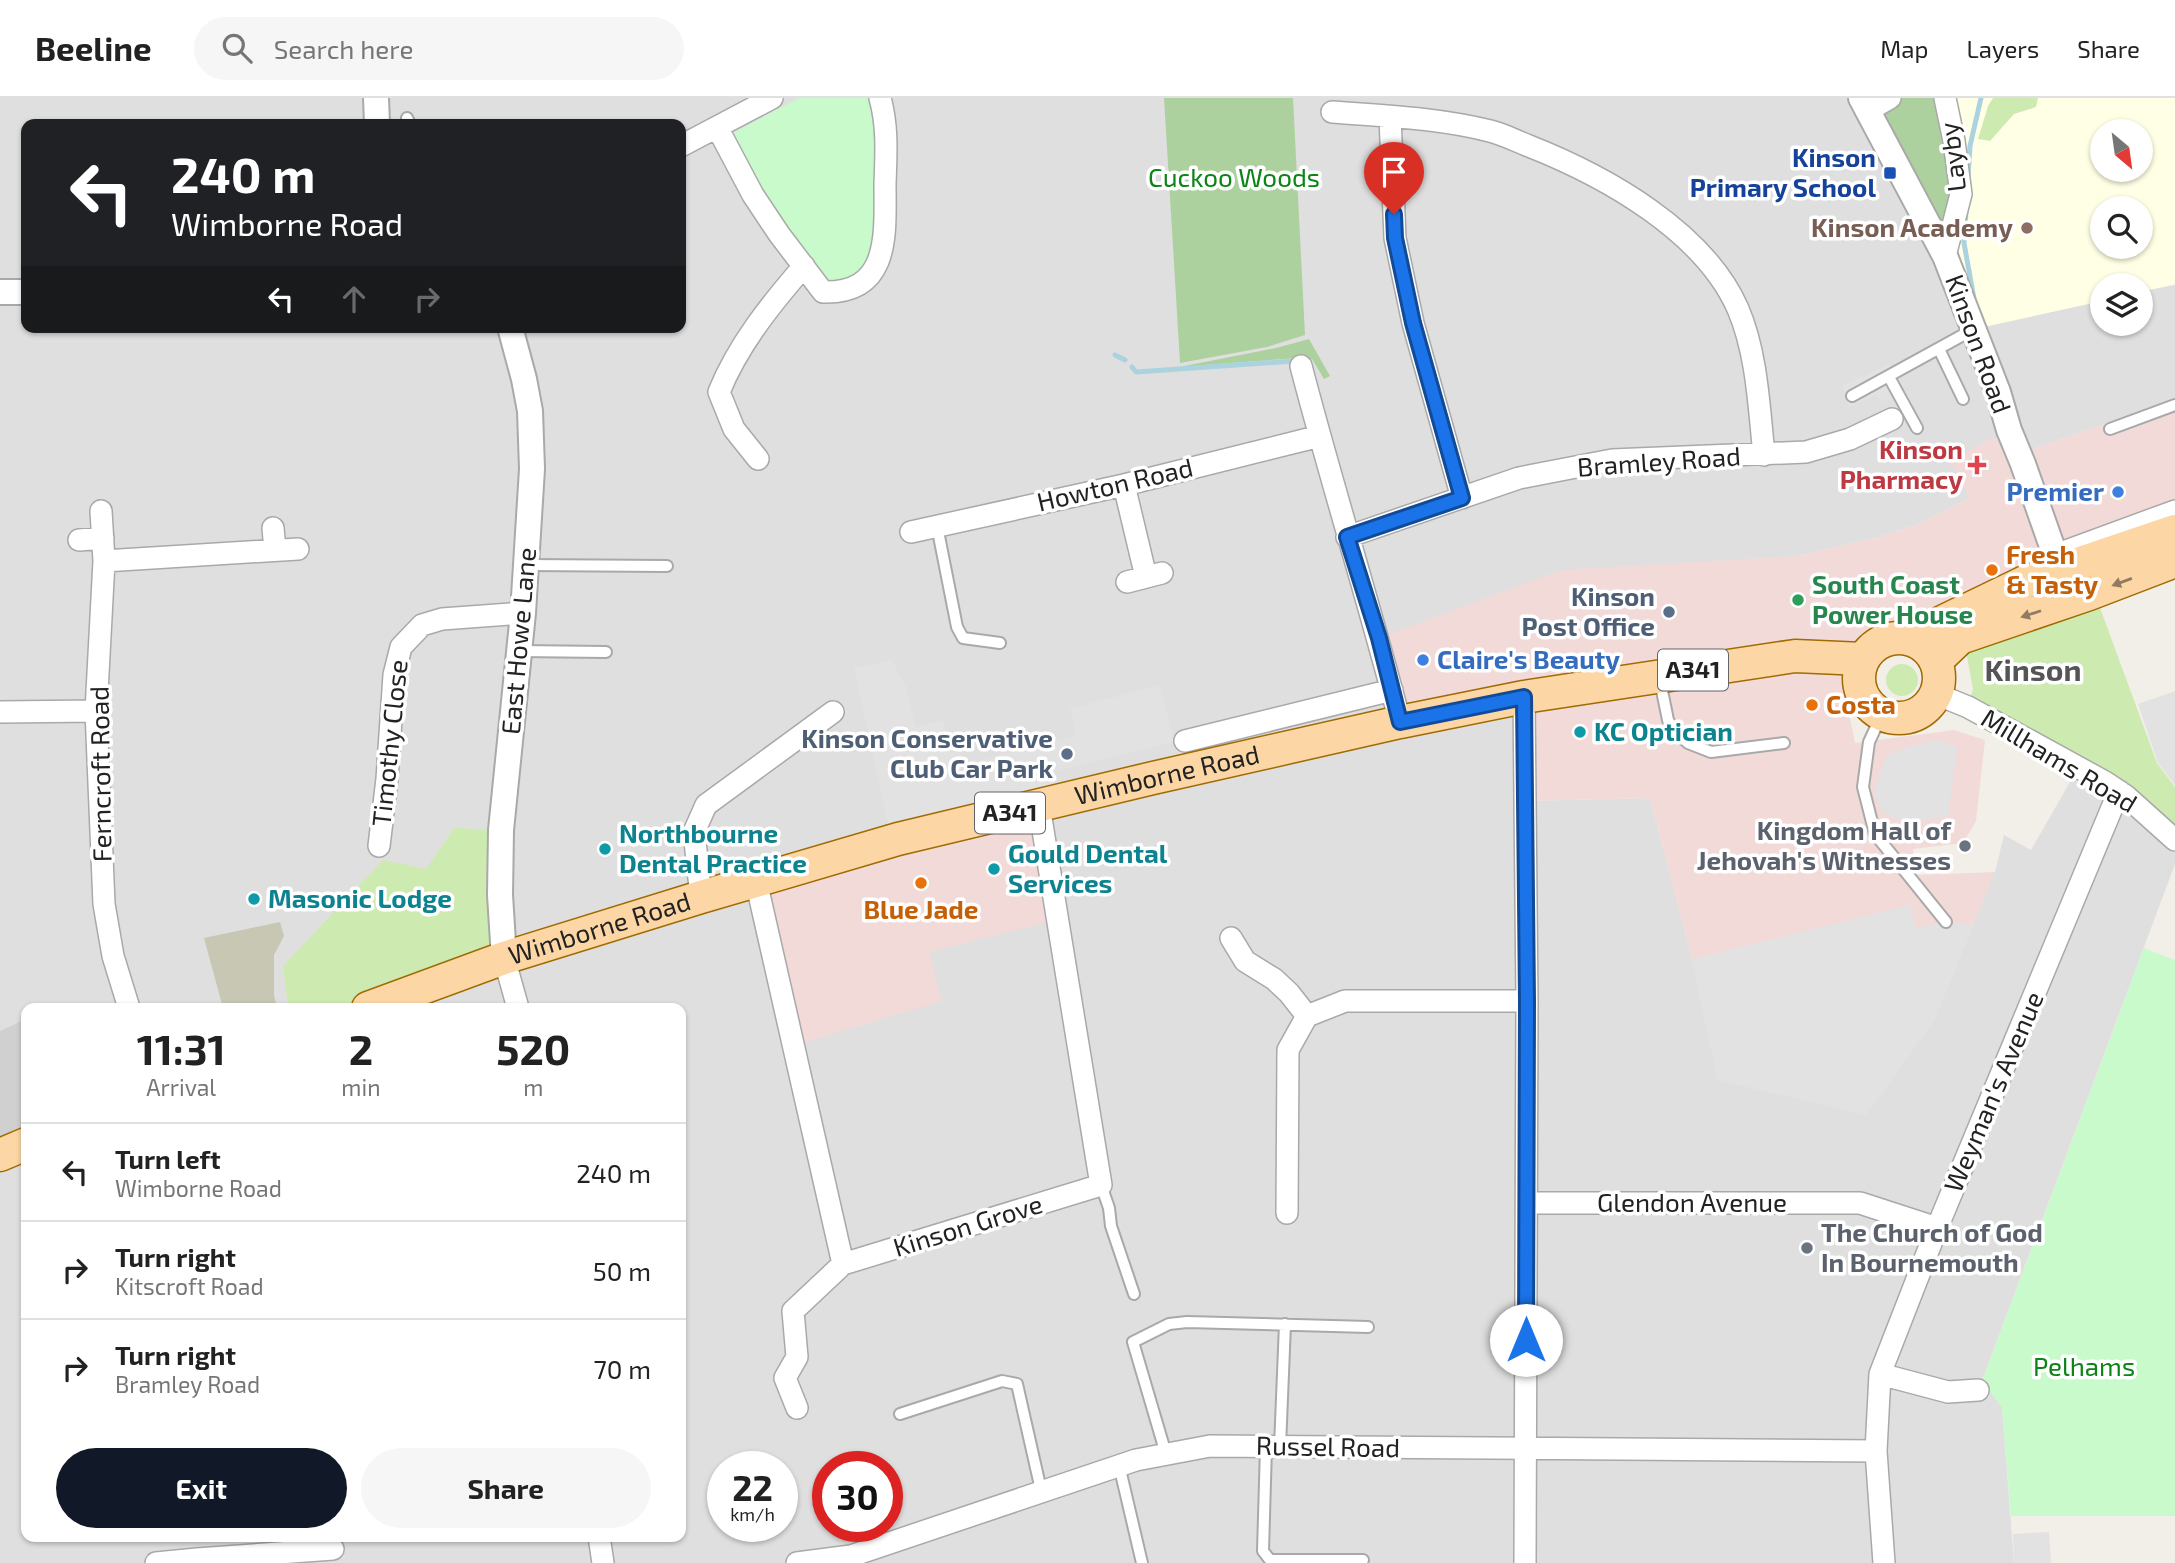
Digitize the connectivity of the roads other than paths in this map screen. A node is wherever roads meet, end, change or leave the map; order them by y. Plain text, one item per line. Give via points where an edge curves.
1 (376, 98) edge
2 (772, 98) edge
3 (880, 98) edge
4 (1945, 98) edge
5 (1873, 102) edge
6 (1332, 112) dead end
7 (1390, 117) junction
8 (377, 119) edge
9 (717, 127) junction
10 (686, 143) edge
11 (1945, 256) junction
12 (804, 266) junction
13 (0, 292) edge
14 (21, 292) edge
15 (1975, 329) junction
16 (512, 333) edge
17 (1939, 349) junction
18 (1301, 366) dead end
19 (1889, 377) junction
20 (1852, 396) dead end
21 (1964, 399) dead end
22 (2175, 405) edge
23 (1892, 419) dead end
24 (1917, 428) dead end
25 (2110, 429) dead end
26 (1320, 436) junction
27 (1764, 455) junction
28 (758, 459) dead end
29 (1124, 485) junction
30 (1462, 498) junction
31 (101, 511) dead end
32 (2175, 511) edge
33 (937, 526) junction
34 (273, 528) dead end
35 (2175, 531) edge
36 (911, 533) dead end
37 (1347, 537) junction
38 (103, 538) junction
39 (79, 540) dead end
40 (298, 549) dead end
41 (275, 550) junction
42 (104, 561) junction
43 (2175, 561) edge
44 (2057, 562) junction
45 (526, 565) junction
46 (667, 566) dead end
47 (1145, 578) dead end
48 (2068, 602) junction
49 (523, 613) junction
50 (1909, 638) junction
51 (1000, 643) dead end
52 (519, 651) junction
53 (606, 652) dead end
54 (1863, 659) junction
55 (1936, 661) junction
56 (1659, 675) junction
57 (1392, 691) junction
58 (1936, 694) junction
59 (1524, 697) junction
60 (96, 711) junction
61 (0, 712) edge
62 (833, 712) dead end
63 (1882, 714) junction
64 (1400, 722) junction
65 (1185, 741) dead end
66 (1784, 743) dead end
67 (2119, 792) junction
68 (1039, 806) junction
69 (2175, 840) edge
70 (379, 846) dead end
71 (756, 881) junction
72 (701, 897) junction
73 (1946, 922) dead end
74 (1231, 939) dead end
75 (504, 958) junction
76 (1527, 1001) junction
77 (127, 1003) edge
78 (382, 1003) edge
79 (517, 1003) edge
80 (1307, 1016) junction
81 (21, 1146) edge
82 (0, 1155) edge
83 (1101, 1185) junction
84 (1527, 1203) junction
85 (1287, 1213) dead end
86 (1937, 1228) junction
87 (843, 1264) junction
88 (1134, 1294) dead end
89 (1285, 1324) junction
90 (1368, 1327) dead end
91 (1880, 1374) junction
92 (1978, 1390) dead end
93 (797, 1408) dead end
94 (900, 1414) dead end
95 (1273, 1447) junction
96 (1525, 1450) junction
97 (1876, 1451) junction
98 (1166, 1454) junction
99 (1119, 1465) junction
100 (1041, 1490) junction
101 (600, 1542) edge
102 (333, 1549) dead end
103 (1363, 1560) dead end
104 (198, 1561) edge
105 (156, 1563) edge
106 (603, 1563) edge
107 (797, 1563) edge
108 (1142, 1563) edge
109 (1525, 1563) edge
110 (1884, 1563) edge

1 - 8 street
2 - 9 street
3 - 12 street via 887,130 885,242 876,267 857,286 841,293 824,292
4 - 11 street, Layby via 1961,194
5 - 11 street, Kinson Road
6 - 7 street
7 - 27 street via 1491,131 1571,163 1689,241 1710,264 1745,327
7 - 30 street via 1395,238 1413,323
9 - 10 street
9 - 12 street via 753,195
11 - 15 street, Kinson Road
12 - 28 street via 730,365 719,391 734,429
13 - 14 street
15 - 17 lane
15 - 44 street, Kinson Road
16 - 45 street, East Howe Lane via 531,421
17 - 19 lane
17 - 21 lane
18 - 26 street
19 - 20 lane
19 - 24 lane
22 - 25 lane
23 - 27 street, Bramley Road via 1839,443 1806,452
26 - 29 street, Howton Road
26 - 37 street
27 - 30 street, Bramley Road via 1612,460 1519,478
29 - 33 street, Howton Road
29 - 47 street
30 - 37 street, Bramley Road
31 - 38 street, Ferncroft Road
32 - 44 street
33 - 36 street, Howton Road
33 - 51 lane via 957,627 963,638
34 - 41 street
35 - 44 main road
37 - 57 street
38 - 39 street
38 - 42 street, Ferncroft Road
40 - 41 street
41 - 42 street
42 - 60 street, Ferncroft Road
43 -> 48 main road
44 - 48 street, Kinson Road
44 - 50 main road
45 - 46 lane
45 - 49 street, East Howe Lane
48 -> 55 main road via 1960,638
49 - 52 street, East Howe Lane
49 - 70 street, Timothy Close via 442,619 422,625 401,647 394,675
50 - 54 main road via 1878,643
50 - 55 main road via 1930,651
52 - 53 lane
52 - 75 street, East Howe Lane via 500,830
54 - 56 main road, Wimborne Road / A341 via 1795,656
54 - 63 main road via 1859,685 1864,697
55 - 58 main road via 1940,683
56 - 59 main road, Wimborne Road / A341
56 - 66 lane via 1668,720 1688,743 1711,752
57 - 64 street
57 - 65 street, Wimborne Road
58 - 63 main road via 1913,716
58 - 67 street, Millhams Road via 2028,739
59 - 64 main road, Wimborne Road / A341
59 - 76 street
60 - 61 street
60 - 77 street, Ferncroft Road via 104,904
62 - 72 street via 706,805 694,832
63 - 73 lane via 1869,742 1863,787 1875,834
64 - 68 main road, Wimborne Road / A341
67 - 69 street, Millhams Road
67 - 86 street, Weyman's Avenue
68 - 71 main road, Wimborne Road / A341 via 898,839
68 - 83 street
71 - 72 main road, Wimborne Road / A341
71 - 87 street
72 - 75 main road, Wimborne Road / A341
74 - 80 street via 1245,961 1274,979
75 - 78 main road, Wimborne Road / A341
75 - 79 street
76 - 80 street via 1345,1001
76 - 84 street
80 - 85 street via 1288,1050
81 - 82 main road
83 - 87 street, Kinson Grove
83 - 88 lane
84 - 86 street, Glendon Avenue via 1860,1203
84 - 96 street
86 - 91 street, Weyman's Avenue
87 - 93 street via 793,1311 797,1357 785,1378
89 - 90 lane
89 - 95 lane
89 - 98 lane via 1169,1324 1133,1342
91 - 92 street via 1948,1392
91 - 97 street, Weyman's Avenue
94 - 100 lane via 1002,1381 1017,1384
95 - 96 street, Russel Road
95 - 98 street, Russel Road via 1210,1446
95 - 103 lane via 1263,1551 1270,1560
96 - 97 street, Russel Road
96 - 109 street
97 - 110 street, Weyman's Avenue
98 - 99 street, Russel Road
99 - 100 street, Russel Road
99 - 108 lane
100 - 107 street, Russel Road via 851,1556
101 - 106 street
102 - 104 street
104 - 105 street

